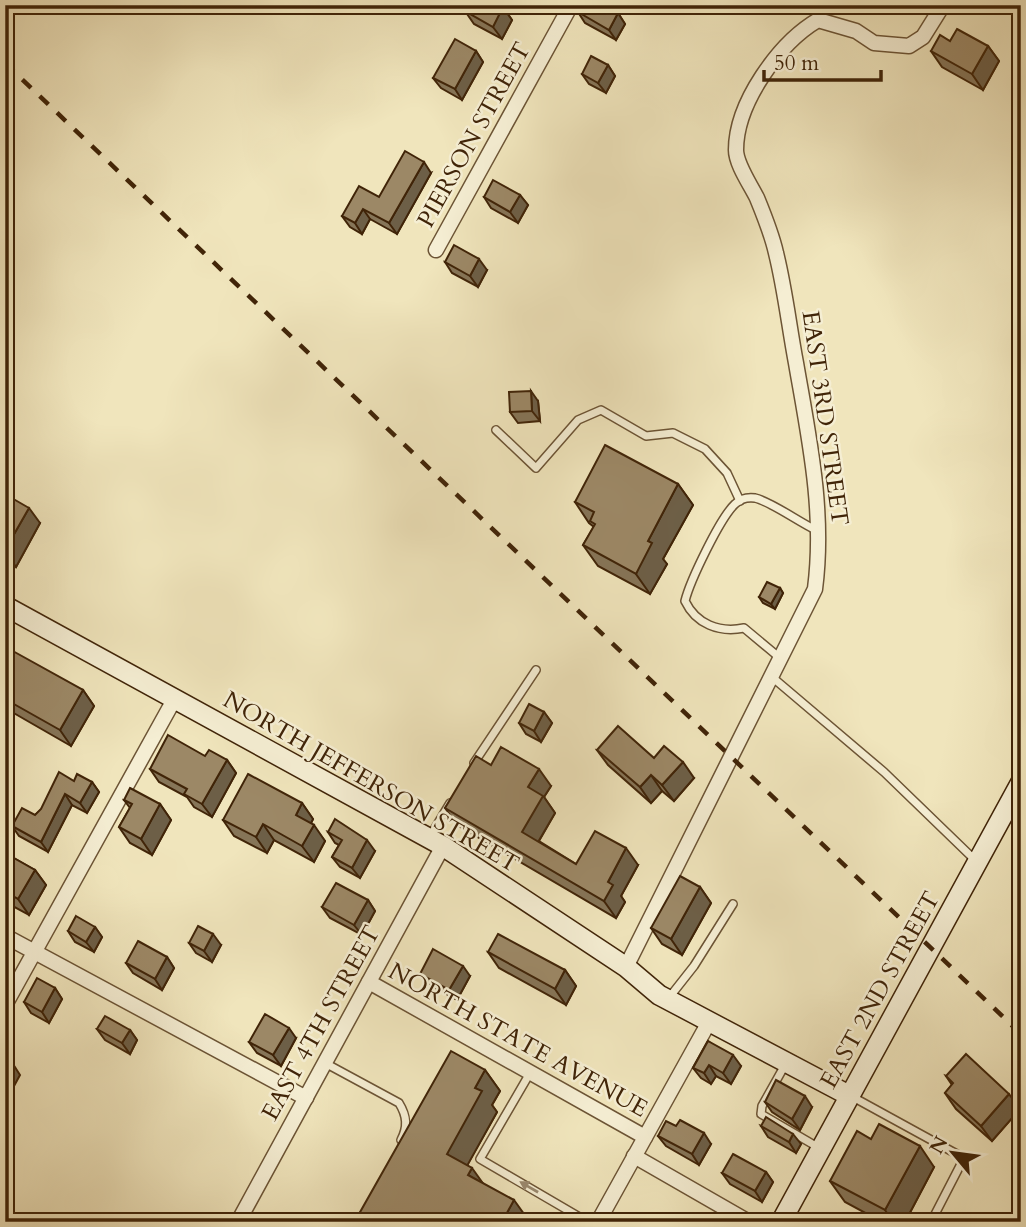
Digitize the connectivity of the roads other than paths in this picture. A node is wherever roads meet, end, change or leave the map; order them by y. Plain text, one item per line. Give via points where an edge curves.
1 (571, 5) edge
2 (943, 5) edge
3 (436, 250) dead end
4 (496, 430) dead end
5 (740, 501) junction
6 (819, 532) junction
7 (5, 606) edge
8 (780, 659) junction
9 (536, 670) dead end
10 (771, 676) junction
11 (175, 698) junction
12 (469, 772) edge
13 (1021, 782) edge
14 (456, 794) edge
15 (436, 842) junction
16 (978, 863) junction
17 (733, 904) dead end
18 (5, 936) edge
19 (34, 953) junction
20 (625, 967) junction
21 (369, 982) junction
22 (668, 999) junction
23 (5, 1005) edge
24 (709, 1022) junction
25 (787, 1062) junction
26 (325, 1063) junction
27 (530, 1073) junction
28 (850, 1096) junction
29 (306, 1098) junction
30 (645, 1137) junction
31 (399, 1144) edge
32 (821, 1149) junction
33 (634, 1156) junction
34 (5, 1217) edge
35 (240, 1217) edge
36 (13, 1222) edge
37 (261, 1222) edge
38 (588, 1222) edge
39 (598, 1222) edge
40 (749, 1222) edge
41 (781, 1222) edge
42 (931, 1222) edge

1 - 3 street, PIERSON STREET
2 - 6 street, EAST 3RD STREET via 922,37 909,46 874,43 835,22 818,20 809,25 777,55 738,127 736,153 776,252 813,457
4 - 5 lane via 536,468 578,420 601,410 646,436 673,433 705,449 727,473
5 - 6 lane via 756,498
5 - 8 lane via 726,517 688,586 685,601 703,622 722,630 744,628
6 - 8 street, EAST 3RD STREET via 815,589
7 - 11 street, NORTH JEFFERSON STREET
8 - 10 street, EAST 3RD STREET
9 - 12 lane
10 - 16 lane via 884,772
10 - 20 street, EAST 3RD STREET
11 - 15 street, NORTH JEFFERSON STREET
11 - 19 street
13 - 16 street, EAST 2ND STREET
14 - 15 lane
15 - 20 street, NORTH JEFFERSON STREET
15 - 21 street, EAST 4TH STREET
16 - 28 street, EAST 2ND STREET
17 - 22 lane
18 - 19 street
19 - 23 street
19 - 29 street
20 - 22 street, NORTH JEFFERSON STREET
21 - 26 street, EAST 4TH STREET
21 - 27 street, NORTH STATE AVENUE
22 - 24 street, NORTH JEFFERSON STREET
24 - 25 street, NORTH JEFFERSON STREET
24 - 30 street
25 - 28 street, NORTH JEFFERSON STREET
25 - 32 lane via 761,1114
26 - 29 street, EAST 4TH STREET
26 - 31 lane via 399,1103 406,1114
27 - 30 street, NORTH STATE AVENUE
38 -> 27 lane via 480,1159
28 - 32 street, EAST 2ND STREET
28 - 42 lane via 964,1158
29 - 35 street, EAST 4TH STREET
30 - 33 street
32 - 41 street, EAST 2ND STREET
33 - 39 street
33 - 40 street
34 - 36 lane
35 - 37 lane

